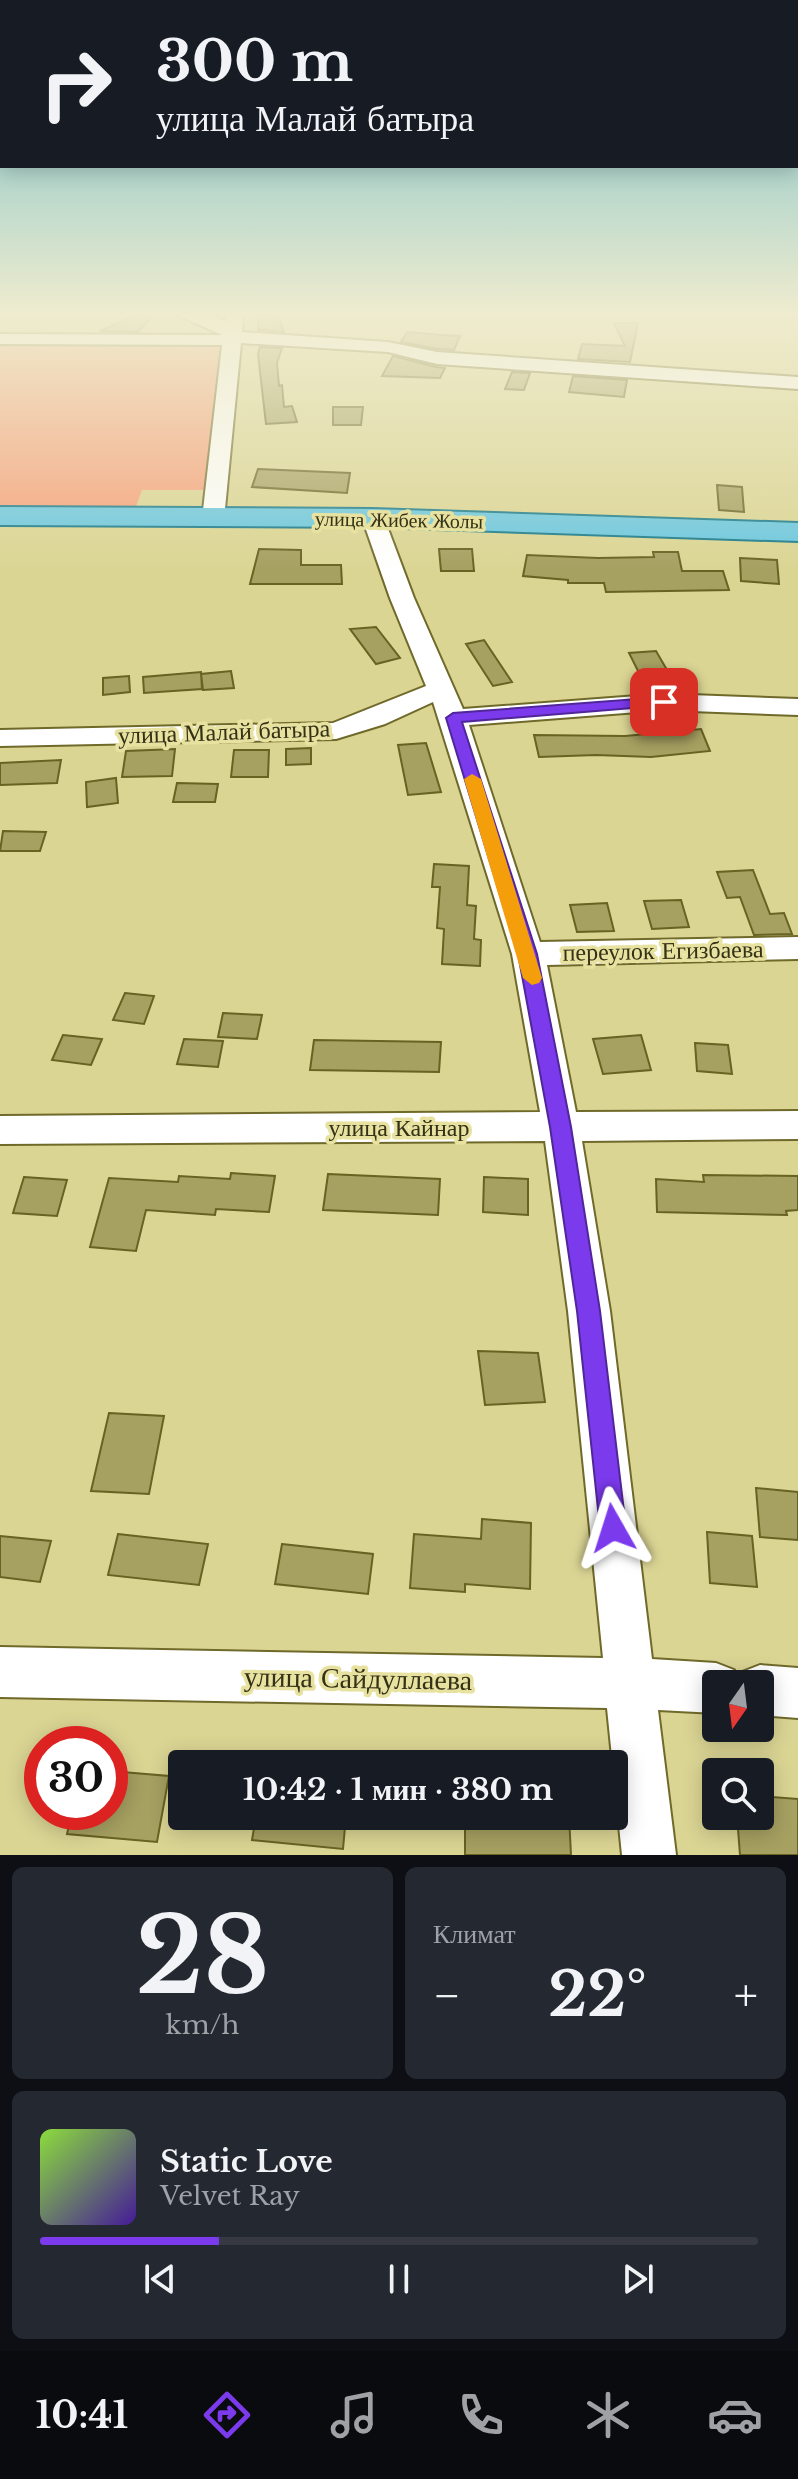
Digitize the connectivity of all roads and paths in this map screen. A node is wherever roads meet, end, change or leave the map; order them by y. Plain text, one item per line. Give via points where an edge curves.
1 (224, 399) edge
2 (0, 516) edge
3 (373, 518) junction
4 (213, 519) junction
5 (798, 532) edge
6 (447, 703) junction
7 (798, 707) edge
8 (0, 738) edge
9 (798, 948) edge
10 (528, 954) junction
11 (798, 1125) edge
12 (561, 1127) junction
13 (0, 1130) edge
14 (0, 1672) edge
15 (630, 1683) junction
16 (702, 1687) edge
17 (774, 1691) edge
18 (798, 1693) edge
19 (649, 1855) edge

1 - 4 street
2 - 4 main road, улица Жибек Жолы
3 - 4 main road, улица Жибек Жолы
3 - 5 main road, улица Жибек Жолы
3 - 6 street
6 - 7 street, улица Малай батыра
6 - 8 street, улица Малай батыра via 336,731
6 - 10 street
9 - 10 street, переулок Егизбаева
10 - 12 street
11 - 12 street, улица Кайнар
12 - 13 street, улица Кайнар
12 - 15 street via 589,1311
14 - 15 street, улица Сайдуллаева
15 - 16 street, улица Сайдуллаева
15 - 19 street
17 - 18 street

